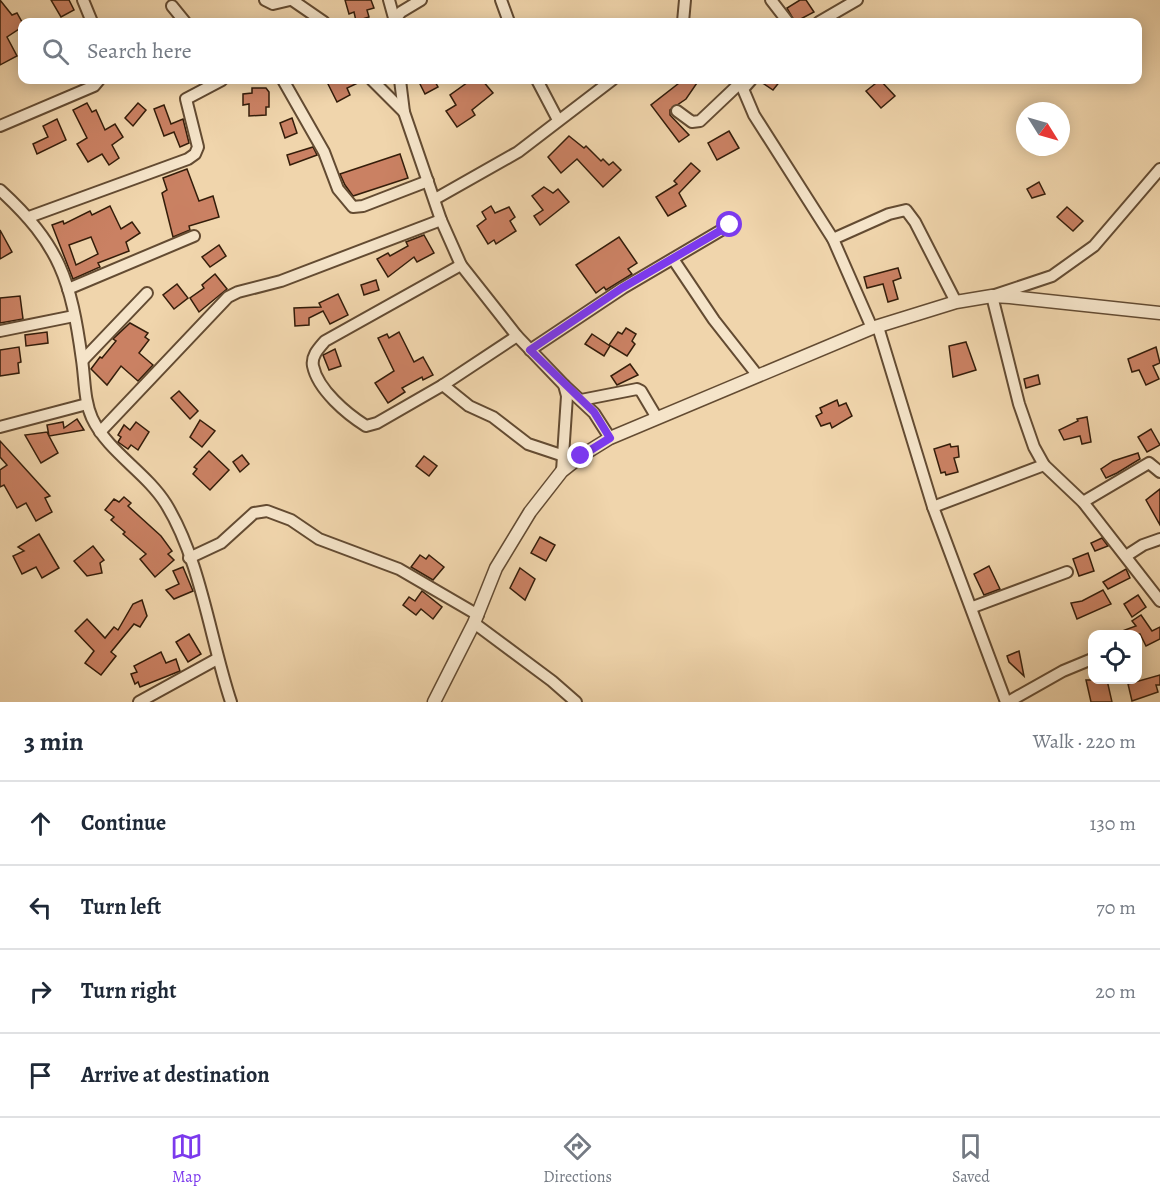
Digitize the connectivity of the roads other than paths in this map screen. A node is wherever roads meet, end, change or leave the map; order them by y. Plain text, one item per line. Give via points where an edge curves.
1 (83, 0) edge
2 (265, 0) edge
3 (291, 0) edge
4 (389, 0) edge
5 (421, 0) edge
6 (501, 0) edge
7 (685, 0) edge
8 (771, 0) edge
9 (857, 0) edge
10 (172, 6) dead end
11 (90, 18) edge
12 (182, 18) edge
13 (318, 18) edge
14 (393, 18) edge
15 (396, 18) edge
16 (508, 18) edge
17 (683, 18) edge
18 (785, 18) edge
19 (826, 18) edge
20 (96, 84) edge
21 (214, 84) edge
22 (285, 84) edge
23 (376, 84) edge
24 (400, 84) edge
25 (539, 84) edge
26 (607, 84) edge
27 (737, 85) edge
28 (677, 111) dead end
29 (404, 112) junction
30 (558, 120) junction
31 (0, 126) edge
32 (1160, 169) edge
33 (428, 181) junction
34 (0, 190) edge
35 (435, 199) junction
36 (29, 217) junction
37 (441, 220) junction
38 (730, 225) dead end
39 (194, 236) dead end
40 (833, 239) junction
41 (673, 260) junction
42 (461, 265) junction
43 (68, 289) junction
44 (147, 293) dead end
45 (992, 296) junction
46 (956, 302) junction
47 (1160, 313) edge
48 (74, 316) junction
49 (875, 328) junction
50 (0, 331) edge
51 (517, 336) junction
52 (530, 350) junction
53 (82, 360) junction
54 (758, 376) junction
55 (443, 385) junction
56 (564, 385) junction
57 (581, 400) junction
58 (87, 404) junction
59 (657, 418) junction
60 (0, 427) edge
61 (100, 432) junction
62 (610, 438) junction
63 (564, 456) junction
64 (1044, 465) junction
65 (562, 471) junction
66 (1160, 472) edge
67 (1083, 502) junction
68 (933, 507) junction
69 (1160, 539) edge
70 (1125, 556) junction
71 (189, 558) junction
72 (1066, 572) dead end
73 (1160, 601) edge
74 (973, 607) junction
75 (476, 619) junction
76 (217, 658) junction
77 (1088, 661) edge
78 (139, 702) edge
79 (231, 702) edge
80 (434, 702) edge
81 (576, 702) edge
82 (1007, 702) edge

1 - 11 street
2 - 3 street via 273,4
3 - 13 street
4 - 14 street
5 - 15 street
6 - 16 street
7 - 17 street
8 - 18 street
9 - 19 street
10 - 12 street
20 - 31 street
21 - 36 street via 186,99 198,147 195,154
22 - 33 street via 324,152 338,189 353,207
23 - 29 street
24 - 29 street
25 - 30 street
26 - 30 street
27 - 28 street via 700,121 692,122
27 - 40 street
29 - 33 street
30 - 35 street via 518,152
32 - 45 street via 1094,246 1052,276
33 - 35 street
34 - 36 street
35 - 37 street
36 - 43 street via 62,265
37 - 42 street
37 - 61 street via 228,297
38 - 41 street
39 - 43 street
40 - 46 street via 906,210
40 - 49 street
41 - 52 street
41 - 54 street
42 - 51 street
42 - 55 street via 325,341 314,355 313,366 326,391 366,426
43 - 48 street
44 - 53 street
45 - 46 street
45 - 47 street
45 - 64 street via 1018,404
46 - 49 street
48 - 50 street
48 - 53 street
49 - 54 street
49 - 68 street
51 - 52 street
51 - 55 street
52 - 56 street
53 - 58 street
54 - 59 street
55 - 63 street via 528,444
56 - 57 street
56 - 63 street
57 - 59 street via 637,389
57 - 62 street via 594,412
58 - 60 street
58 - 61 street
59 - 62 street
61 - 71 street via 166,504
62 - 65 street
63 - 65 street
64 - 67 street
64 - 68 street
65 - 75 street via 530,512 496,568
66 - 67 street via 1149,463
67 - 70 street
68 - 74 street
69 - 70 street
70 - 73 street
71 - 75 street via 221,543 254,513 267,511 291,520 319,538 399,569
71 - 76 street
72 - 74 street
74 - 82 street
75 - 80 street
75 - 81 street
76 - 78 street
76 - 79 street
77 - 82 street

